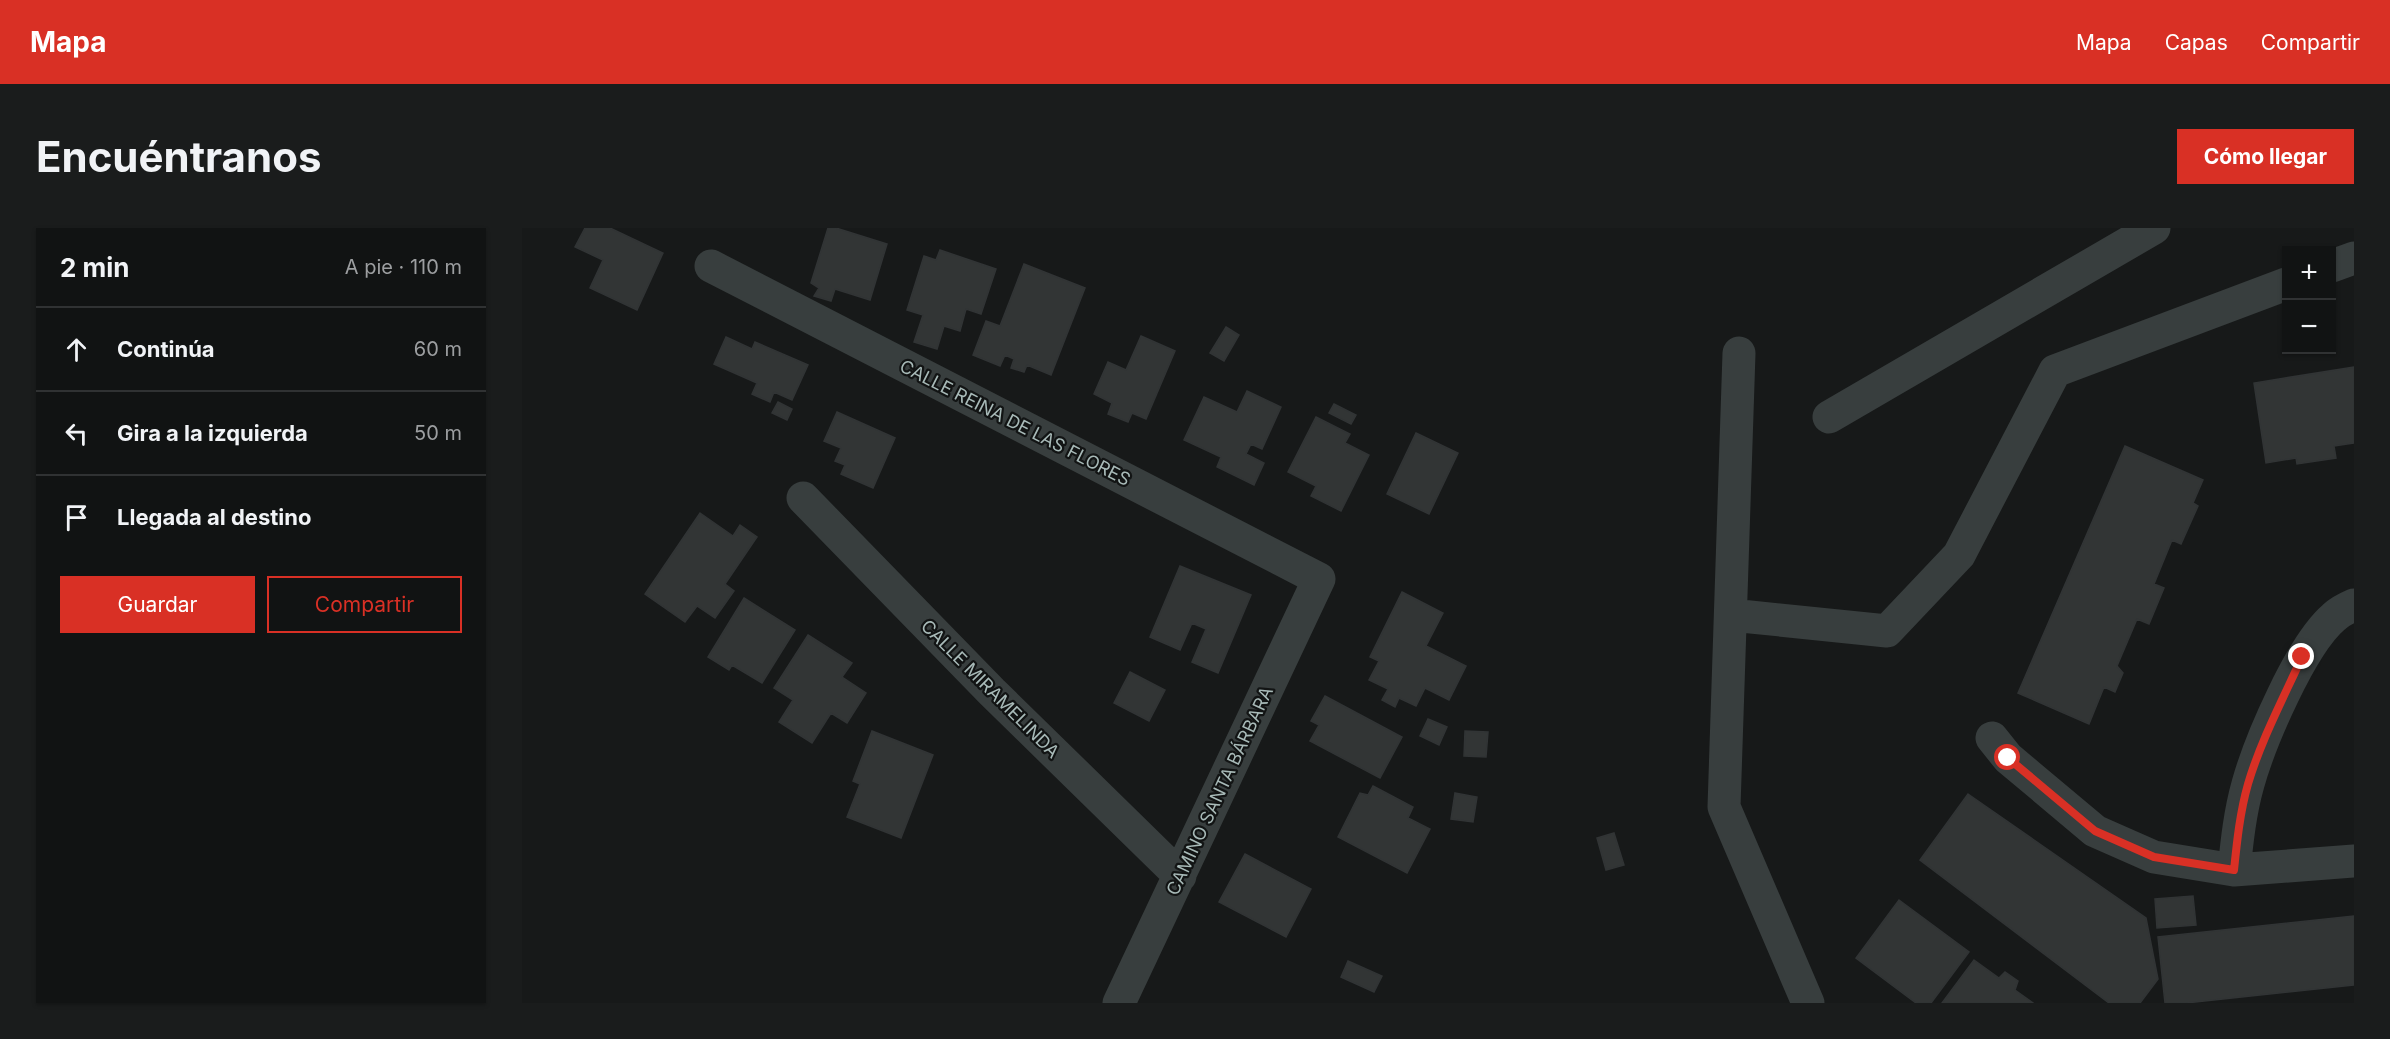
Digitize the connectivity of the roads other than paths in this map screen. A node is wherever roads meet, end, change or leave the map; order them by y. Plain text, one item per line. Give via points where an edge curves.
1 (2154, 228) edge
2 (2354, 258) edge
3 (2336, 264) edge
4 (711, 266) dead end
5 (2282, 286) edge
6 (1739, 353) dead end
7 (1829, 417) dead end
8 (803, 498) dead end
9 (1319, 579) joint
10 (2354, 606) edge
11 (1731, 615) junction
12 (1992, 738) dead end
13 (2354, 861) edge
14 (2234, 870) junction
15 (1180, 876) junction
16 (1119, 1003) edge
17 (1808, 1003) edge

1 - 7 street
2 - 3 street
4 - 9 street, CALLE REINA DE LAS FLORES
5 - 11 street via 2055,371 1959,555 1887,631
6 - 11 street
8 - 15 street, CALLE MIRAMELINDA via 992,693
9 - 15 street, CAMINO SANTA BÁRBARA
10 - 14 street via 2334,617 2302,657 2263,741 2239,822
11 - 17 street via 1724,807
12 - 14 street via 2008,758 2095,831 2154,857
13 - 14 street
15 - 16 street, CAMINO SANTA BÁRBARA

